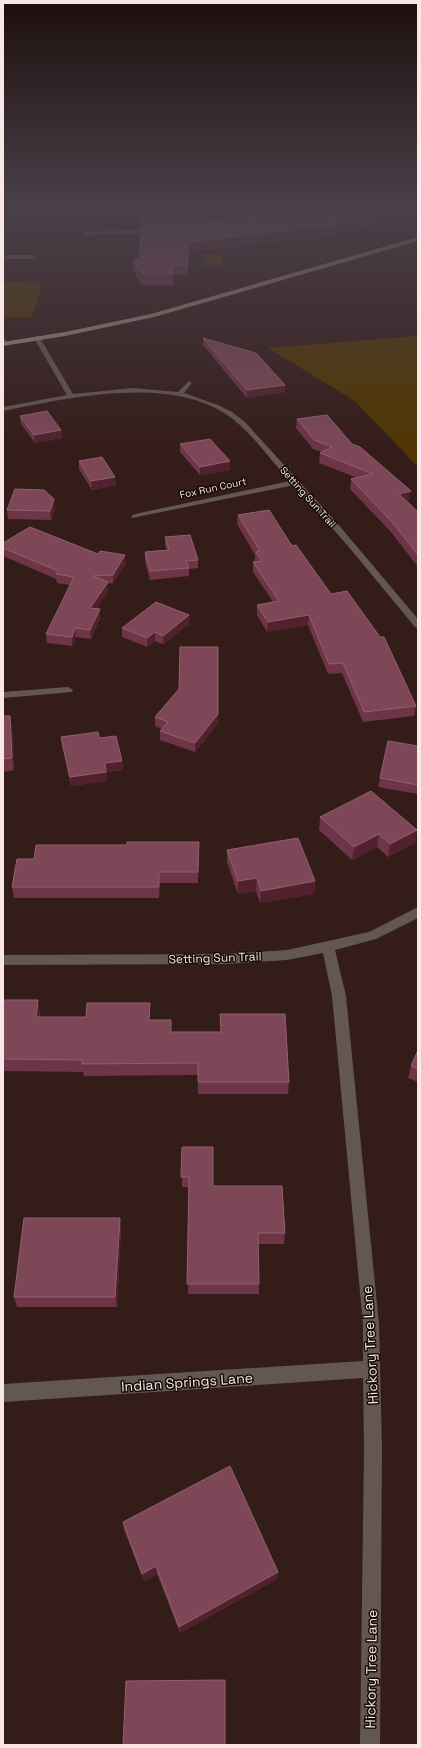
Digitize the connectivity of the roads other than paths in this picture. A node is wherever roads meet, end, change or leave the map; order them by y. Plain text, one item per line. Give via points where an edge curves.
1 (254, 288) edge
2 (37, 338) junction
3 (4, 342) edge
4 (189, 383) dead end
5 (179, 395) junction
6 (71, 396) junction
7 (3, 409) edge
8 (296, 482) junction
9 (135, 516) dead end
10 (418, 625) edge
11 (68, 690) dead end
12 (3, 695) edge
13 (418, 912) edge
14 (328, 948) junction
15 (3, 960) edge
16 (372, 1368) junction
17 (3, 1393) edge
18 (370, 1745) edge

1 - 2 main road via 182,309 118,324
2 - 3 main road
2 - 6 street
4 - 5 street
5 - 6 street, Setting Sun Trail via 118,391
5 - 8 street, Setting Sun Trail via 213,405 236,419
6 - 7 street, Setting Sun Trail
8 - 9 street, Fox Run Court
8 - 10 street, Setting Sun Trail
11 - 12 street
13 - 14 street, Setting Sun Trail via 372,936
14 - 15 street, Setting Sun Trail via 287,955 227,960
14 - 16 street, Hickory Tree Lane via 339,996 371,1324
16 - 17 street, Indian Springs Lane via 108,1388
16 - 18 street, Hickory Tree Lane via 374,1449

